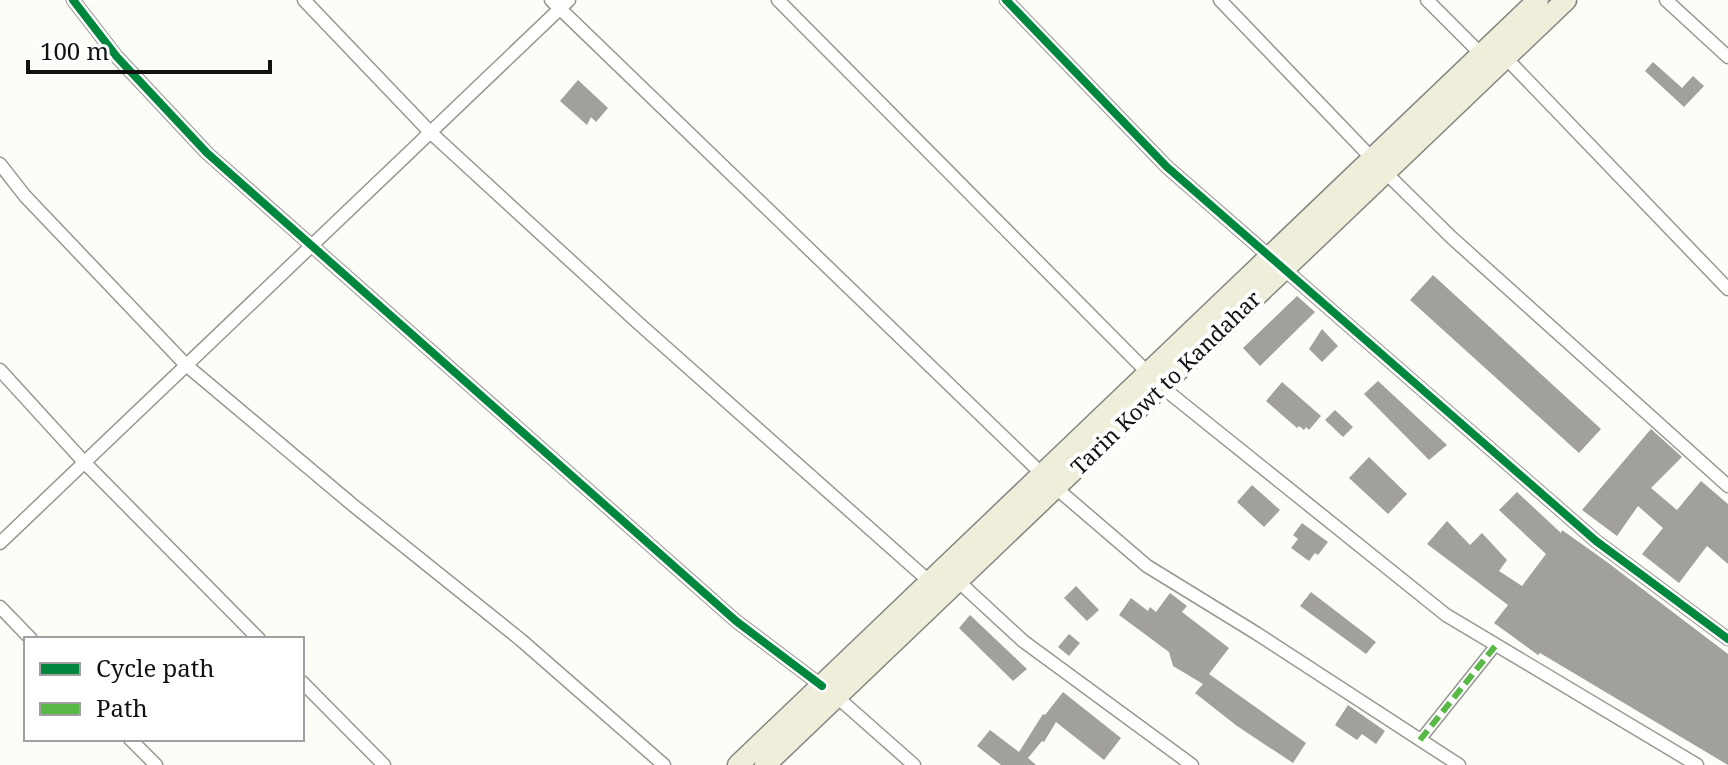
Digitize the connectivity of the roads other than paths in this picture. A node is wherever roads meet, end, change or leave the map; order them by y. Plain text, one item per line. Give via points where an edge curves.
1 (73, 0) edge
2 (304, 0) edge
3 (778, 0) edge
4 (1006, 0) edge
5 (1220, 0) edge
6 (1427, 0) edge
7 (1538, 0) edge
8 (1566, 0) edge
9 (1666, 0) edge
10 (560, 3) edge
11 (1481, 54) junction
12 (1505, 57) junction
13 (1728, 57) edge
14 (430, 132) junction
15 (0, 164) edge
16 (1378, 165) junction
17 (311, 246) junction
18 (1278, 262) junction
19 (1728, 289) edge
20 (186, 365) junction
21 (0, 370) edge
22 (1155, 380) junction
23 (84, 462) junction
24 (1049, 481) junction
25 (1728, 486) edge
26 (0, 543) edge
27 (984, 544) junction
28 (958, 581) junction
29 (930, 582) junction
30 (0, 607) edge
31 (29, 637) edge
32 (257, 637) edge
33 (1728, 639) edge
34 (1496, 645) junction
35 (304, 684) edge
36 (829, 691) junction
37 (1420, 740) junction
38 (132, 741) edge
39 (156, 765) edge
40 (384, 765) edge
41 (664, 765) edge
42 (738, 765) edge
43 (765, 765) edge
44 (914, 765) edge
45 (1192, 765) edge
46 (1459, 765) edge
47 (1697, 765) edge

1 - 17 street via 117,57 207,153
2 - 14 street
3 - 22 street
4 - 18 street via 1167,167
5 - 16 street
6 - 11 street
7 - 11 main road, Tarin Kowt to Kandahar
8 - 12 main road, Tarin Kowt to Kandahar
9 - 13 street
10 - 14 street
10 - 24 street
11 - 16 main road, Tarin Kowt to Kandahar
12 - 16 main road, Tarin Kowt to Kandahar
12 - 19 street
14 - 17 street
14 - 29 street
15 - 20 street
16 - 18 main road, Tarin Kowt to Kandahar
16 - 25 street
17 - 20 street
17 - 36 street via 736,621
18 - 22 main road, Tarin Kowt to Kandahar
18 - 33 street via 1596,541
20 - 23 street
20 - 41 street via 521,640
21 - 23 street
22 - 24 main road, Tarin Kowt to Kandahar
22 - 34 street via 1446,615
23 - 26 street
23 - 32 street
24 - 27 main road, Tarin Kowt to Kandahar
24 - 37 street via 1147,566
27 - 28 main road, Tarin Kowt to Kandahar
27 - 29 main road, Tarin Kowt to Kandahar
28 - 36 main road, Tarin Kowt to Kandahar
28 - 45 street via 1023,641
29 - 36 main road, Tarin Kowt to Kandahar
30 - 31 street
34 - 37 street
34 - 47 street
35 - 40 street
36 - 42 main road, Tarin Kowt to Kandahar
36 - 43 main road, Tarin Kowt to Kandahar
36 - 44 street
37 - 46 street
38 - 39 street

